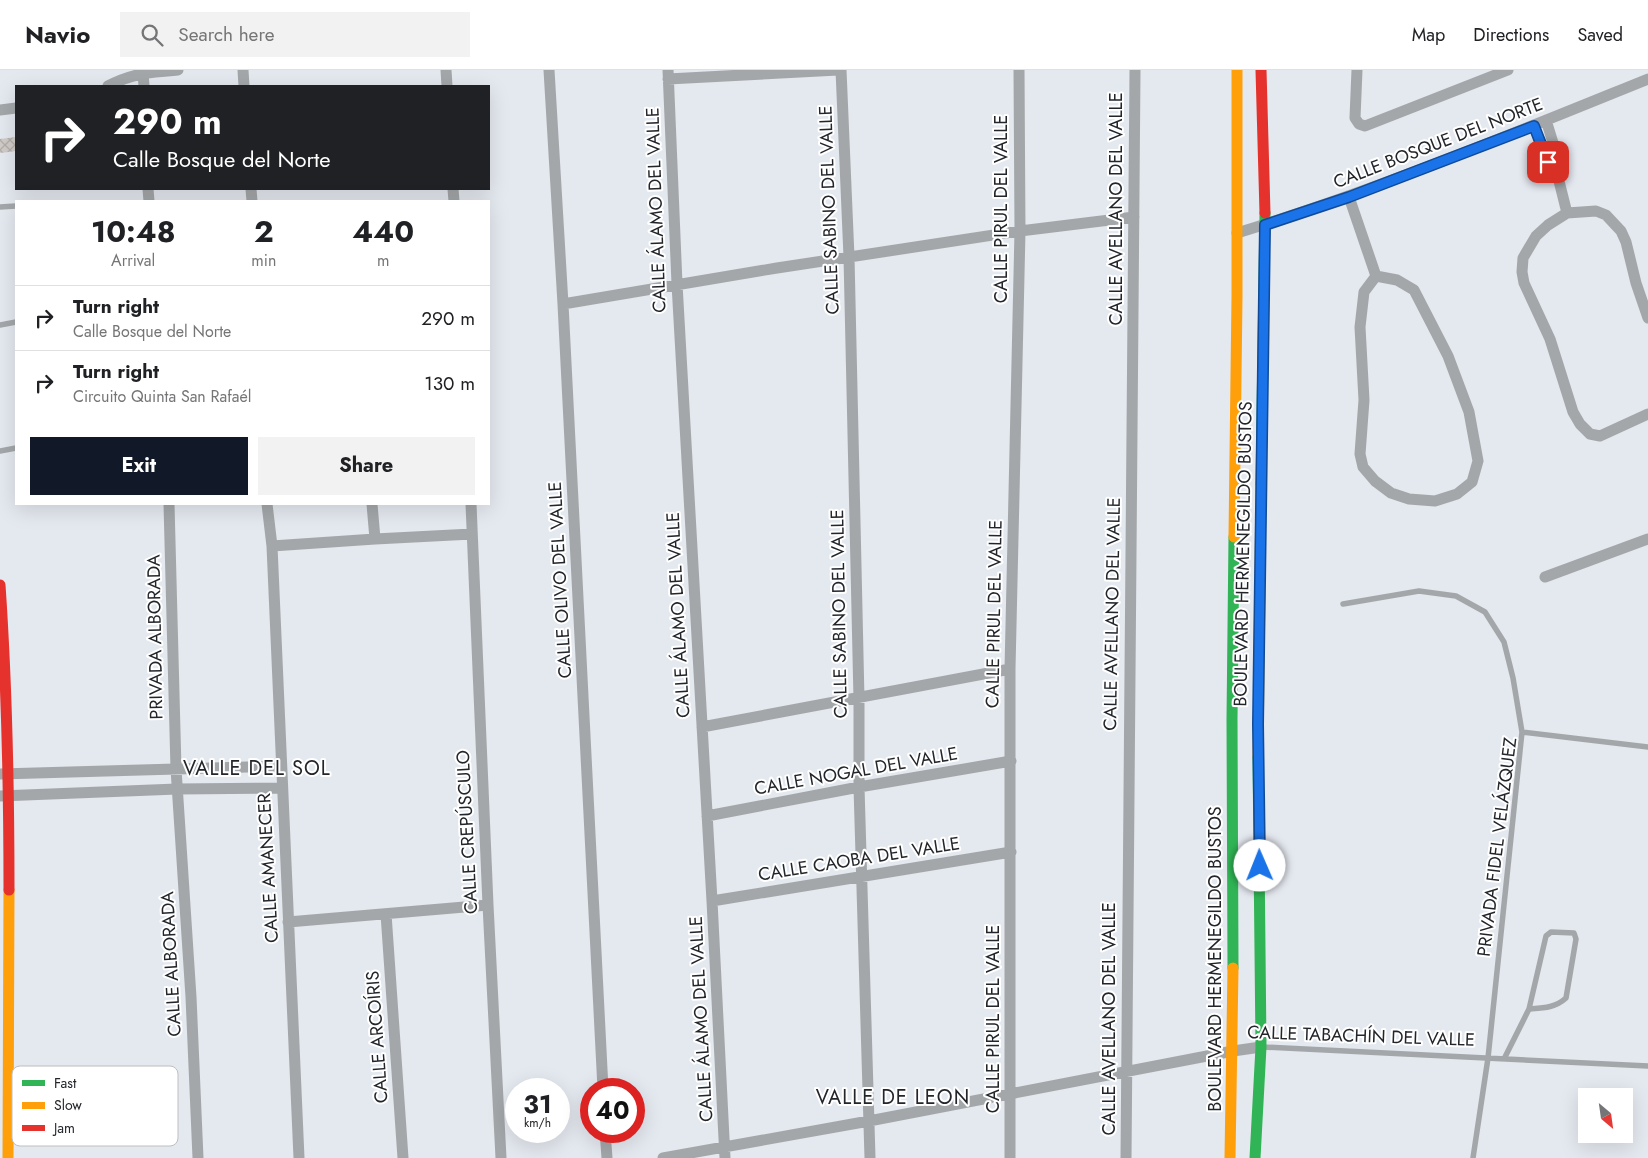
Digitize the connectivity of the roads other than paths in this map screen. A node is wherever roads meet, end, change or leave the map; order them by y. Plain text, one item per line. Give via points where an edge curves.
1 (178, 70) edge
2 (242, 70) edge
3 (446, 70) edge
4 (549, 70) edge
5 (839, 70) edge
6 (1019, 70) edge
7 (1135, 70) edge
8 (1237, 70) edge
9 (1261, 70) edge
10 (1358, 70) edge
11 (1508, 70) edge
12 (143, 72) junction
13 (668, 74) edge
14 (1648, 79) edge
15 (110, 85) edge
16 (144, 85) edge
17 (244, 85) edge
18 (447, 85) edge
19 (15, 108) edge
20 (0, 110) edge
21 (1546, 120) junction
22 (1534, 126) junction
23 (1557, 173) junction
24 (1349, 197) junction
25 (15, 206) edge
26 (0, 207) edge
27 (1567, 213) junction
28 (1134, 217) junction
29 (1265, 225) junction
30 (1020, 231) junction
31 (1237, 233) junction
32 (849, 257) junction
33 (1376, 276) junction
34 (677, 284) junction
35 (563, 304) junction
36 (1648, 318) edge
37 (15, 322) edge
38 (0, 325) edge
39 (1648, 414) edge
40 (15, 448) edge
41 (0, 451) edge
42 (169, 505) edge
43 (267, 505) edge
44 (372, 505) edge
45 (471, 505) edge
46 (472, 534) junction
47 (374, 539) junction
48 (1648, 540) edge
49 (272, 546) junction
50 (1545, 577) dead end
51 (0, 585) edge
52 (1344, 604) dead end
53 (1010, 669) junction
54 (859, 699) junction
55 (702, 727) junction
56 (1522, 732) junction
57 (1648, 747) edge
58 (1010, 761) junction
59 (281, 766) junction
60 (176, 769) junction
61 (4, 774) edge
62 (859, 787) junction
63 (282, 788) junction
64 (177, 789) junction
65 (4, 796) edge
66 (707, 816) junction
67 (1010, 852) junction
68 (862, 876) junction
69 (712, 901) junction
70 (488, 905) junction
71 (386, 914) junction
72 (288, 922) junction
73 (1529, 1009) junction
74 (1261, 1047) junction
75 (1233, 1051) junction
76 (1488, 1058) junction
77 (1504, 1059) junction
78 (1648, 1066) edge
79 (1126, 1072) junction
80 (602, 1078) edge
81 (1010, 1095) junction
82 (869, 1122) junction
83 (606, 1143) edge
84 (724, 1152) edge
85 (8, 1158) edge
86 (198, 1158) edge
87 (299, 1158) edge
88 (404, 1158) edge
89 (501, 1158) edge
90 (607, 1158) edge
91 (663, 1158) edge
92 (870, 1158) edge
93 (1010, 1158) edge
94 (1126, 1158) edge
95 (1230, 1158) edge
96 (1255, 1158) edge
97 (1473, 1158) edge

1 - 12 street
2 - 17 street
3 - 18 street
4 - 35 street, CALLE OLIVO DEL VALLE
5 - 13 street
5 - 32 street, CALLE SABINO DEL VALLE
6 - 30 street, CALLE PIRUL DEL VALLE
7 - 28 street, CALLE AVELLANO DEL VALLE
8 - 31 street, BOULEVARD HERMENEGILDO BUSTOS
9 - 29 street, BOULEVARD HERMENEGILDO BUSTOS
10 - 11 street via 1355,118 1365,126
12 - 15 street
12 - 16 street
13 - 34 street, CALLE ÁLAMO DEL VALLE
14 - 21 street, CALLE BOSQUE DEL NORTE
19 - 20 street
21 - 22 street, CALLE BOSQUE DEL NORTE
21 - 23 street via 1558,159
22 - 23 street via 1548,162
22 - 24 street, CALLE BOSQUE DEL NORTE
23 - 27 street
24 - 29 street, CALLE BOSQUE DEL NORTE
24 - 33 street
25 - 26 lane
27 - 36 street via 1596,211 1606,215 1621,231
27 - 39 street via 1536,236 1523,258 1522,272 1550,339 1573,412 1584,430 1596,436
28 - 30 street
28 - 79 street, CALLE AVELLANO DEL VALLE
29 - 31 street, CALLE BOSQUE DEL NORTE
29 - 74 street, BOULEVARD HERMENEGILDO BUSTOS via 1258,724
30 - 32 street
30 - 53 street, CALLE PIRUL DEL VALLE
31 - 75 street, BOULEVARD HERMENEGILDO BUSTOS via 1232,718
32 - 34 street
32 - 54 street, CALLE SABINO DEL VALLE
33 - 33 street via 1364,292 1360,327 1364,400 1360,454 1363,467 1374,481 1391,493 1435,501 1457,494 1472,482 1478,461 1469,412 1448,356 1414,290 1397,280
34 - 35 street
34 - 55 street, CALLE ÁLAMO DEL VALLE
35 - 80 street, CALLE OLIVO DEL VALLE
37 - 38 lane
40 - 41 lane
42 - 60 street, PRIVADA ALBORADA
43 - 49 street, CALLE AMANECER
44 - 47 street
45 - 46 street, CALLE CREPÚSCULO
46 - 47 street
46 - 70 street, CALLE CREPÚSCULO
47 - 49 street
48 - 50 street
49 - 59 street, CALLE AMANECER
51 - 61 street via 4,646
52 - 56 lane via 1419,590 1456,596 1484,612 1504,642
53 - 54 street
53 - 58 street, CALLE PIRUL DEL VALLE
54 - 55 street
54 - 62 street, CALLE SABINO DEL VALLE
55 - 66 street, CALLE ÁLAMO DEL VALLE
56 - 57 lane, PRIVADA FIDEL VELÁZQUEZ
56 - 76 lane, PRIVADA FIDEL VELÁZQUEZ
58 - 62 street, CALLE NOGAL DEL VALLE
58 - 67 street, CALLE PIRUL DEL VALLE
59 - 60 street
59 - 63 street, CALLE AMANECER
60 - 61 street
60 - 64 street, CALLE ALBORADA
61 - 65 street
62 - 66 street, CALLE NOGAL DEL VALLE
62 - 68 street, CALLE SABINO DEL VALLE
63 - 64 street
63 - 72 street, CALLE AMANECER
64 - 65 street
64 - 86 street, CALLE ALBORADA
65 - 85 street
66 - 69 street, CALLE ÁLAMO DEL VALLE
67 - 68 street, CALLE CAOBA DEL VALLE
67 - 81 street, CALLE PIRUL DEL VALLE
68 - 69 street, CALLE CAOBA DEL VALLE
68 - 82 street, CALLE SABINO DEL VALLE
69 - 84 street, CALLE ÁLAMO DEL VALLE
70 - 71 street
70 - 89 street, CALLE CREPÚSCULO
71 - 72 street
71 - 88 street, CALLE ARCOÍRIS
72 - 87 street, CALLE AMANECER
73 - 73 lane via 1551,1007 1566,998 1576,939 1574,933 1551,932 1546,936
73 - 77 lane
74 - 75 street, CALLE TABACHÍN DEL VALLE
74 - 76 lane, CALLE TABACHÍN DEL VALLE
74 - 96 street, BOULEVARD HERMENEGILDO BUSTOS
75 - 79 street, CALLE TABACHÍN DEL VALLE
75 - 95 street, BOULEVARD HERMENEGILDO BUSTOS
76 - 77 lane, CALLE TABACHÍN DEL VALLE
76 - 97 lane, PRIVADA FIDEL VELÁZQUEZ
77 - 78 lane, CALLE TABACHÍN DEL VALLE
79 - 81 street, CALLE TABACHÍN DEL VALLE
79 - 94 street, CALLE AVELLANO DEL VALLE
81 - 82 street, CALLE TABACHÍN DEL VALLE
81 - 93 street, CALLE PIRUL DEL VALLE
82 - 84 street, CALLE TABACHÍN DEL VALLE
82 - 92 street, CALLE SABINO DEL VALLE
83 - 90 street
84 - 91 street, CALLE TABACHÍN DEL VALLE

